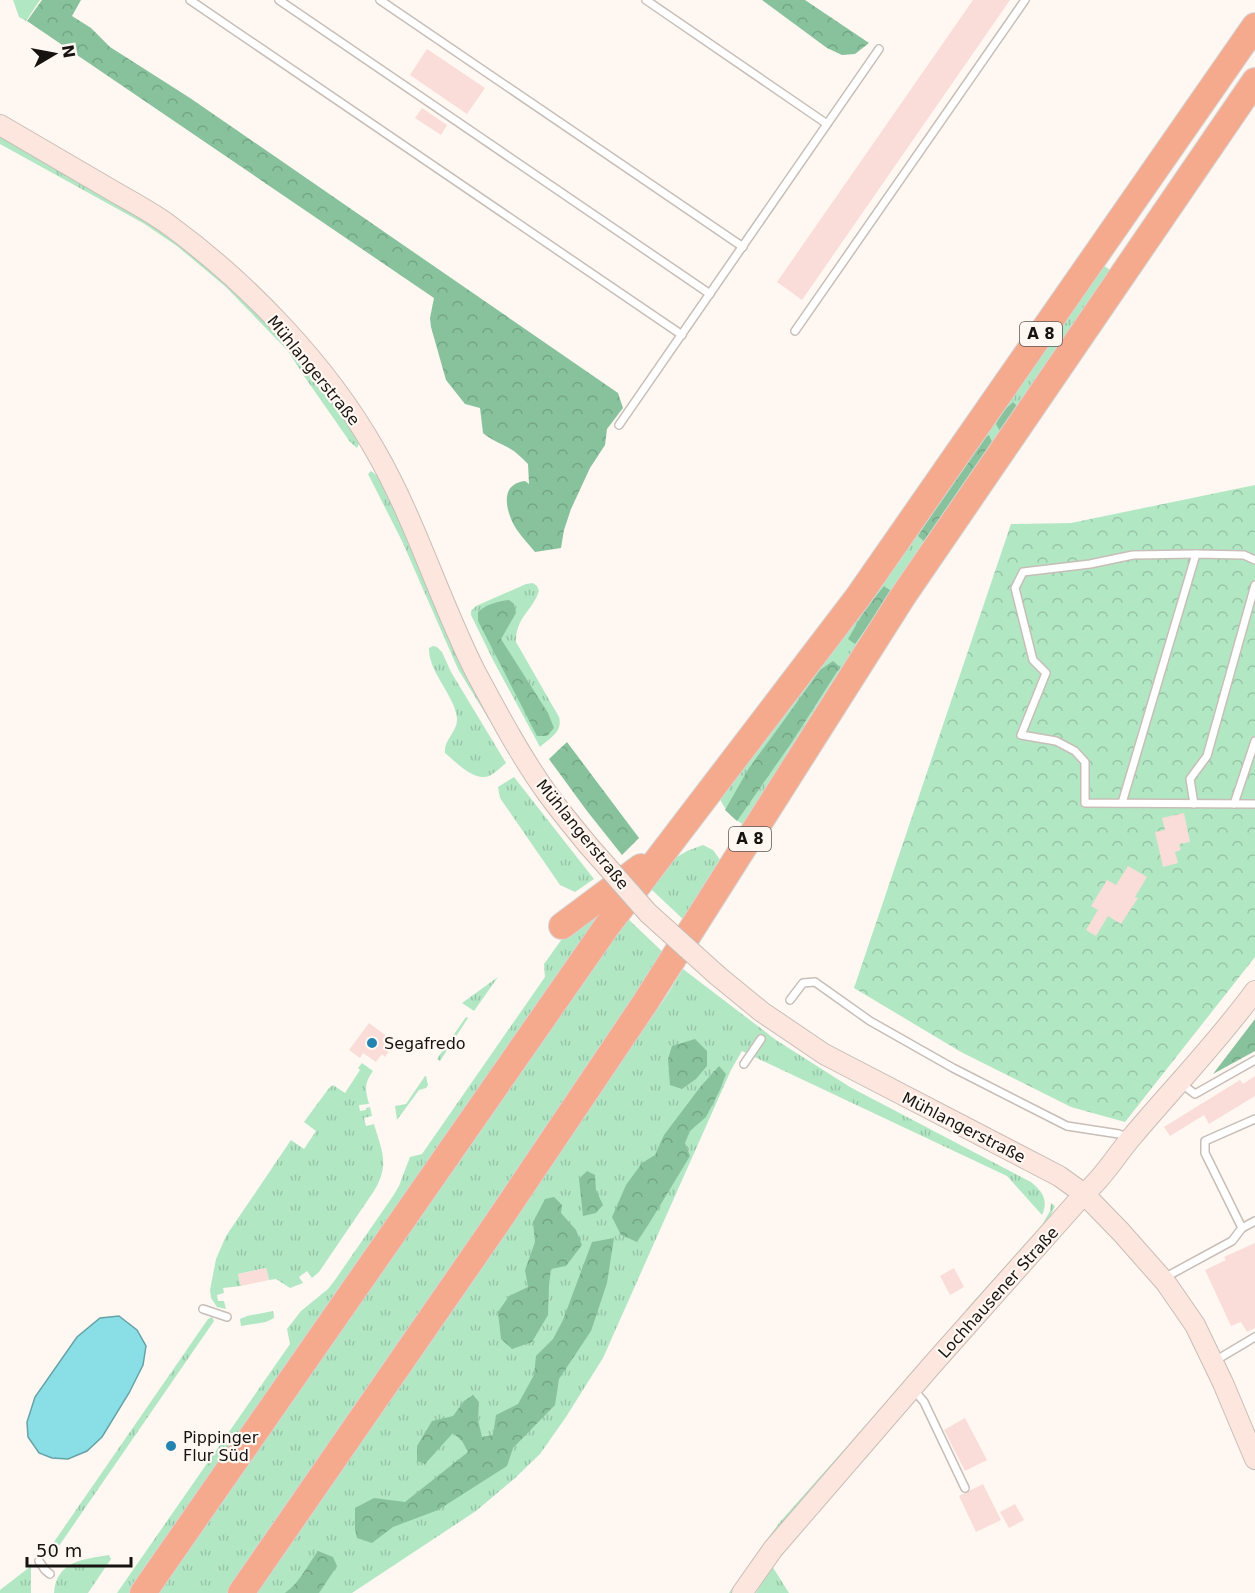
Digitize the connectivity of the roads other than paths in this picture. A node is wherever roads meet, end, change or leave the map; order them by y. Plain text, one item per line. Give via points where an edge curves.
1 (190, 0) edge
2 (279, 0) edge
3 (380, 0) edge
4 (645, 0) edge
5 (1025, 0) edge
6 (1255, 26) edge
7 (879, 49) dead end
8 (1255, 81) edge
9 (827, 124) junction
10 (0, 125) edge
11 (742, 247) junction
12 (710, 294) junction
13 (795, 331) dead end
14 (682, 335) junction
15 (619, 425) dead end
16 (1196, 554) junction
17 (1255, 560) edge
18 (1255, 585) edge
19 (1255, 741) edge
20 (1122, 803) junction
21 (1194, 804) junction
22 (1234, 804) junction
23 (1255, 804) edge
24 (665, 849) junction
25 (562, 926) dead end
26 (1255, 991) edge
27 (790, 1000) dead end
28 (761, 1039) dead end
29 (1255, 1060) edge
30 (744, 1064) dead end
31 (1180, 1082) junction
32 (1255, 1119) edge
33 (1130, 1139) junction
34 (1084, 1194) junction
35 (1255, 1221) edge
36 (1242, 1228) junction
37 (1162, 1279) junction
38 (203, 1309) dead end
39 (227, 1317) dead end
40 (1255, 1337) edge
41 (1213, 1362) junction
42 (912, 1388) junction
43 (1255, 1459) edge
44 (965, 1488) dead end
45 (39, 1561) dead end
46 (51, 1574) dead end
47 (143, 1593) edge
48 (241, 1593) edge
49 (742, 1593) edge

1 - 14 lane
2 - 12 lane
3 - 11 lane
4 - 9 lane
5 - 13 lane
6 - 24 highway, A 8 via 858,597
7 - 9 lane
8 - 48 highway, A 8 via 903,596 645,1003
9 - 11 lane
10 - 34 main road, Mühlangerstraße, bridge via 168,224 235,280 300,346 375,450 403,504 476,673 518,748 546,792 648,913 762,1012 824,1054 1059,1176
11 - 12 lane
12 - 14 lane
14 - 15 lane
16 - 17 lane via 1244,555
16 - 20 lane
16 - 20 lane via 1134,555 1023,572 1015,588 1033,660 1046,674 1021,735 1056,741 1075,751 1085,762 1085,803
18 - 21 lane via 1207,756 1190,779
19 - 22 lane
20 - 21 lane
21 - 22 lane
22 - 23 lane
24 - 25 highway
24 - 47 highway, A 8 via 607,926
26 - 31 main road, Lochhausener Straße
27 - 33 lane via 803,983 815,982 870,1021 933,1057 1067,1126
28 - 30 lane
29 - 31 lane via 1195,1094
31 - 33 main road, Lochhausener Straße
32 - 36 lane via 1205,1142 1204,1153
33 - 34 main road, Lochhausener Straße
34 - 37 main road, Mühlangerstraße
34 - 42 main road, Lochhausener Straße
35 - 36 lane
36 - 37 lane via 1232,1241
37 - 41 main road, Mühlangerstraße via 1195,1325
38 - 39 lane
40 - 41 lane
41 - 43 main road, Mühlangerstraße
42 - 44 lane via 924,1402
42 - 49 main road, Lochhausener Straße via 773,1549
45 - 46 lane

